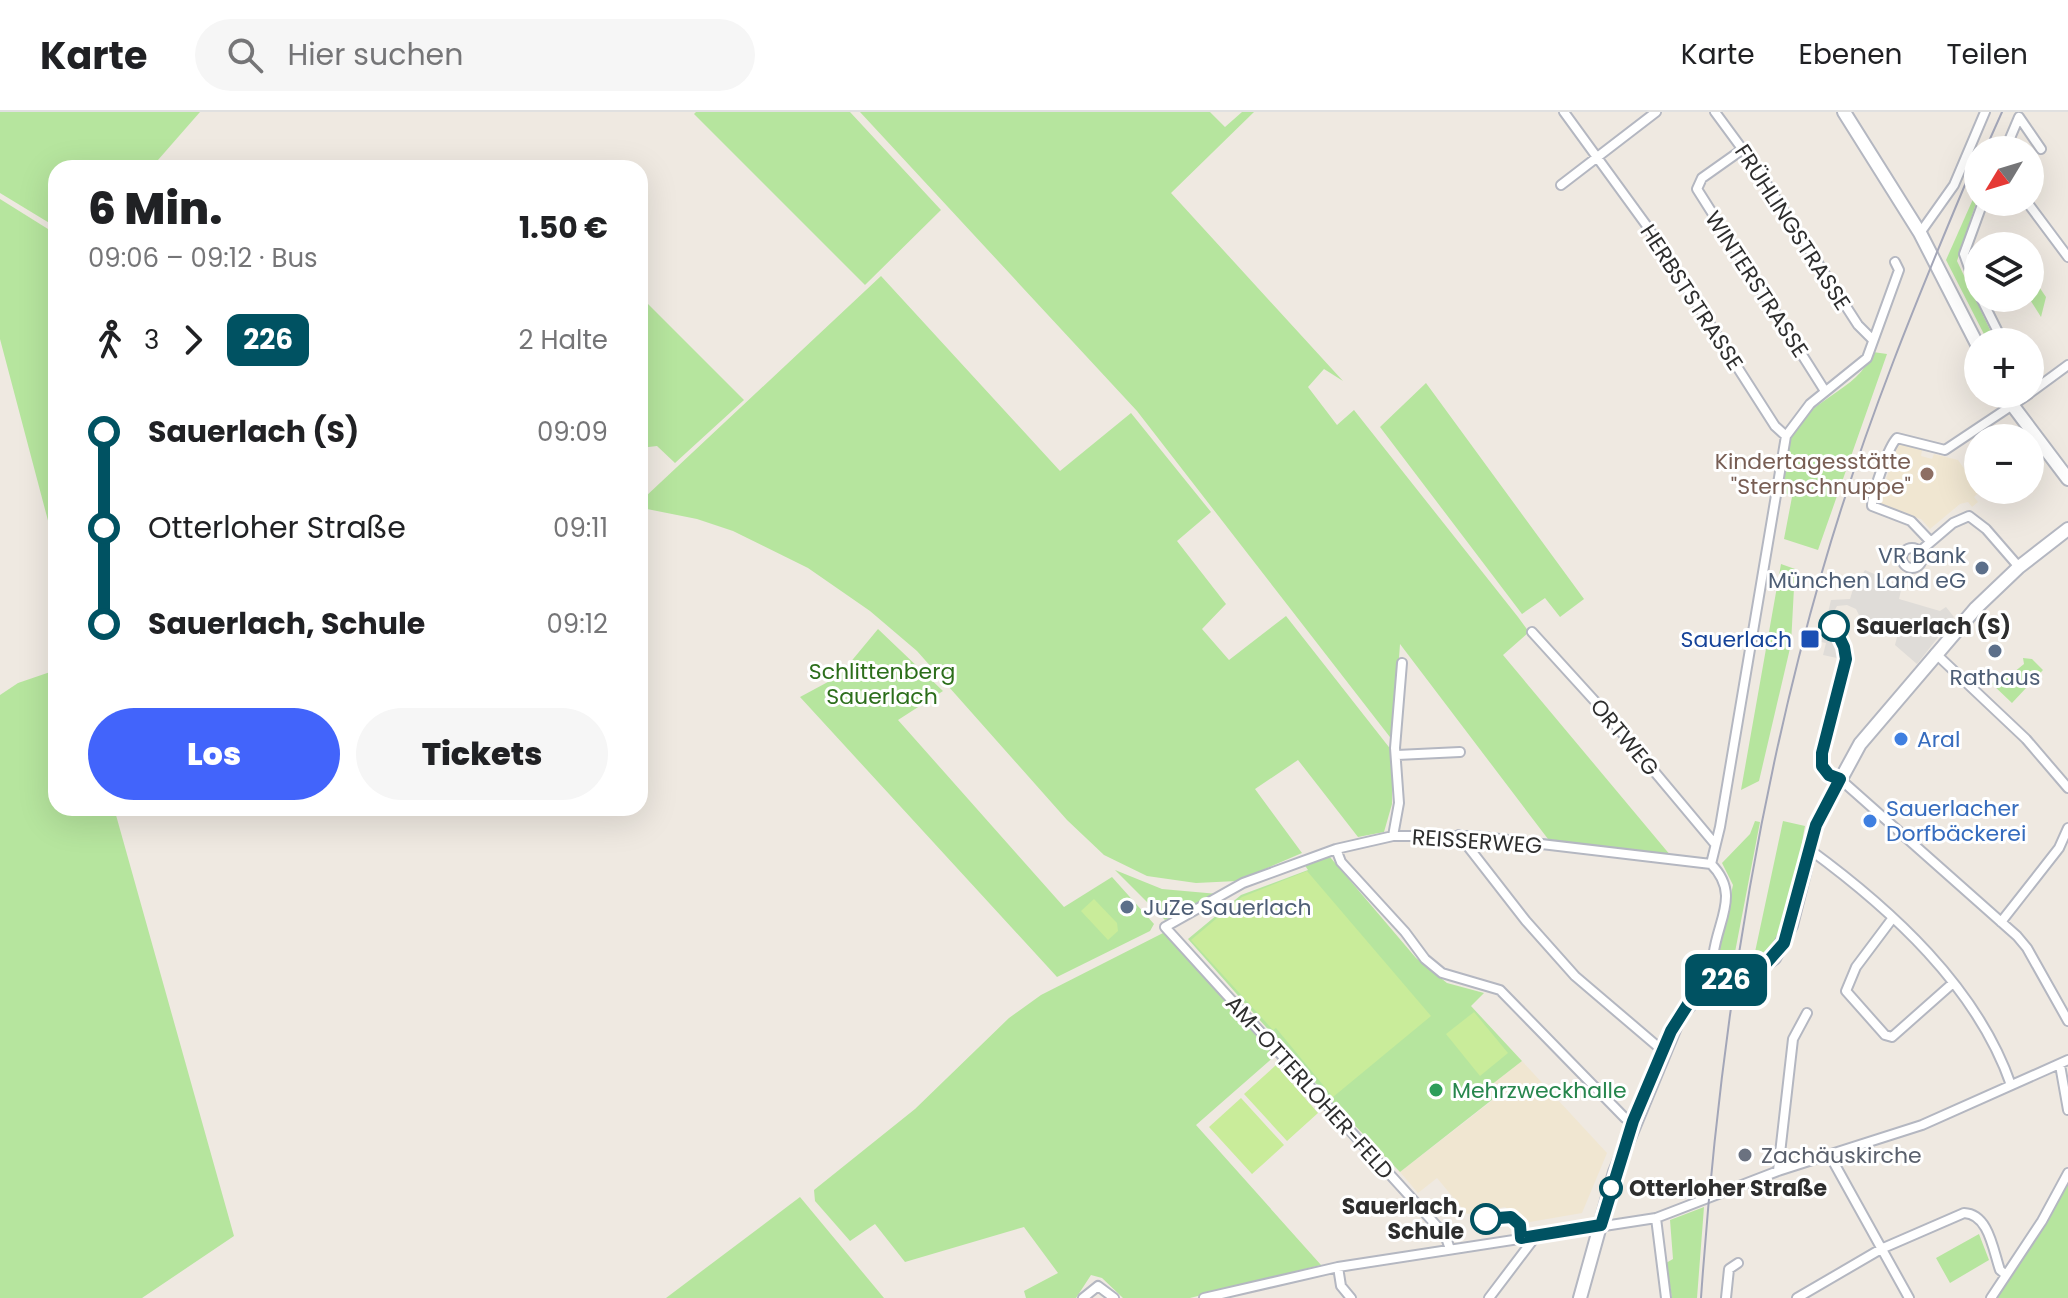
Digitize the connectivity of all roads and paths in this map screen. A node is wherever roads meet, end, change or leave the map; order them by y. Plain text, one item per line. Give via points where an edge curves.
1 (1564, 112) edge
2 (1656, 112) edge
3 (1715, 112) edge
4 (1844, 112) edge
5 (1985, 112) edge
6 (2011, 136) edge
7 (2032, 136) edge
8 (1743, 149) junction
9 (1599, 156) junction
10 (1561, 185) dead end
11 (2037, 216) edge
12 (1920, 233) junction
13 (2068, 257) edge
14 (1895, 262) dead end
15 (1969, 328) edge
16 (1873, 340) junction
17 (2068, 365) edge
18 (2044, 384) edge
19 (1825, 391) junction
20 (1996, 408) edge
21 (2014, 408) edge
22 (1786, 436) junction
23 (2068, 479) edge
24 (2068, 529) edge
25 (1930, 541) junction
26 (1919, 552) dead end
27 (2019, 567) junction
28 (1532, 632) dead end
29 (1935, 653) junction
30 (1402, 663) dead end
31 (1460, 752) dead end
32 (1397, 755) junction
33 (1840, 779) junction
34 (2068, 788) edge
35 (2068, 828) edge
36 (1459, 835) junction
37 (1393, 836) junction
38 (1715, 844) junction
39 (1336, 849) junction
40 (1808, 849) junction
41 (1711, 864) junction
42 (1892, 919) junction
43 (2001, 922) junction
44 (1165, 927) joint
45 (1953, 983) junction
46 (1716, 984) junction
47 (1807, 1013) dead end
48 (2068, 1021) edge
49 (1663, 1051) junction
50 (2064, 1063) edge
51 (2011, 1085) junction
52 (2068, 1110) edge
53 (1633, 1121) junction
54 (1829, 1154) junction
55 (1778, 1171) junction
56 (2068, 1173) edge
57 (1656, 1218) junction
58 (1601, 1225) junction
59 (1536, 1236) junction
60 (1450, 1249) junction
61 (1881, 1249) junction
62 (1738, 1263) dead end
63 (1338, 1267) junction
64 (2006, 1275) junction
65 (1083, 1298) edge
66 (1114, 1298) edge
67 (1204, 1298) edge
68 (1351, 1298) edge
69 (1489, 1298) edge
70 (1580, 1298) edge
71 (1666, 1298) edge
72 (1726, 1298) edge
73 (1797, 1298) edge
74 (1909, 1298) edge
75 (1991, 1298) edge

1 - 9 street, HERBSTSTRASSE
2 - 9 street
3 - 8 street, FRÜHLINGSTRASSE
4 - 12 main road
5 - 12 street via 1954,185
6 - 7 street via 2019,117
8 - 16 street, FRÜHLINGSTRASSE
8 - 19 street, WINTERSTRASSE via 1702,178 1697,189
9 - 10 street
9 - 22 street, HERBSTSTRASSE
11 - 13 street
12 - 15 main road
14 - 16 street via 1899,270
16 - 19 street via 1860,368
17 - 18 street
19 - 22 street
20 - 25 street via 1945,450 1897,438 1891,444 1872,506 1911,521
21 - 23 main road
22 - 38 street
24 - 27 main road
25 - 26 street
25 - 27 street via 1960,518 1971,516
27 - 29 main road
28 - 38 street, ORTWEG
29 - 33 main road via 1860,744
29 - 34 street via 2026,739
30 - 32 street
31 - 32 street
32 - 37 street via 1399,803
33 - 40 main road
33 - 43 street
35 - 43 street via 2059,848
36 - 37 street, REISSERWEG
36 - 41 street, REISSERWEG
36 - 49 street via 1575,976
37 - 39 street, REISSERWEG
38 - 41 street
39 - 44 street, REISSERWEG via 1243,883
39 - 53 street via 1341,862 1425,959 1442,973 1500,990
40 - 42 street
40 - 46 main road via 1791,925 1779,950 1761,969
41 - 46 street via 1729,891 1714,946
42 - 45 street
42 - 45 street via 1856,967 1846,991 1885,1035 1892,1037
43 - 48 street via 2027,948
44 - 60 street, AM-OTTERLOHER-FELD via 1440,1229
45 - 51 street via 1996,1049
46 - 49 main road via 1690,1001
47 - 55 street via 1793,1039
49 - 53 main road
50 - 51 street
50 - 52 street
51 - 54 street via 1922,1125
53 - 58 main road
54 - 55 street
54 - 61 street
55 - 57 street
56 - 64 street
57 - 58 street
57 - 71 street
58 - 59 street
58 - 70 main road
59 - 60 street
59 - 69 street
60 - 63 street
61 - 64 street via 1950,1217 1973,1213 1982,1219
61 - 73 street
61 - 74 street
62 - 72 street via 1729,1269
63 - 67 street
63 - 68 street via 1341,1286
64 - 75 street
65 - 66 street via 1098,1286

